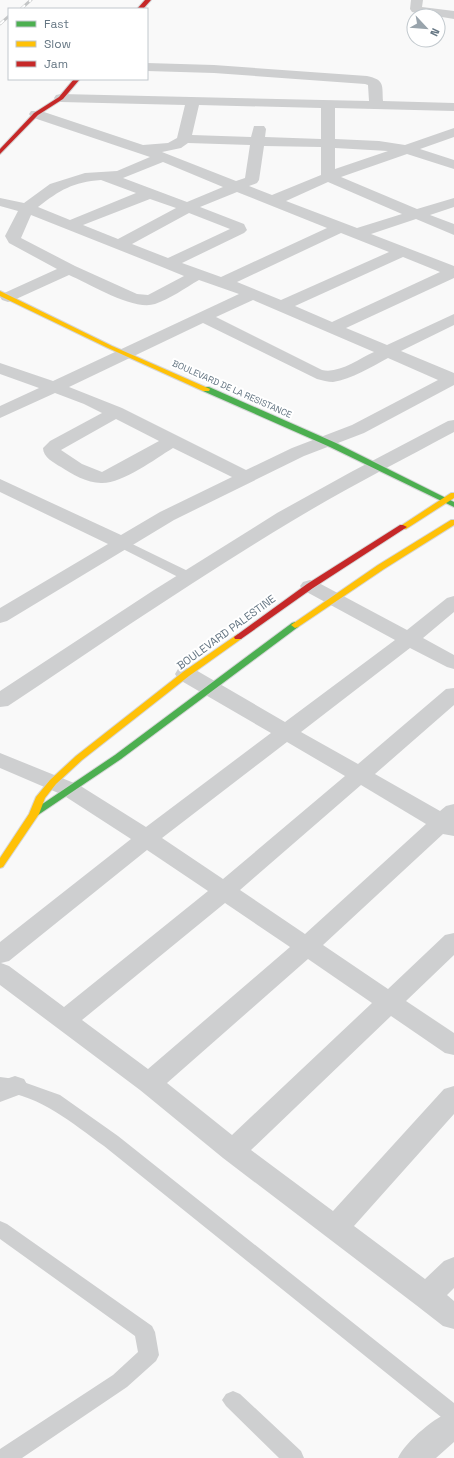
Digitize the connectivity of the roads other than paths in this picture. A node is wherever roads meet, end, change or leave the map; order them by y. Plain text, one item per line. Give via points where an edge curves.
1 (148, 0) edge
2 (417, 0) edge
3 (141, 8) edge
4 (454, 15) edge
5 (148, 67) edge
6 (214, 69) junction
7 (76, 80) edge
8 (61, 98) junction
9 (193, 100) junction
10 (212, 100) junction
11 (328, 104) junction
12 (376, 105) junction
13 (454, 107) edge
14 (36, 114) junction
15 (454, 132) edge
16 (259, 135) junction
17 (184, 139) junction
18 (330, 143) junction
19 (407, 149) junction
20 (141, 150) junction
21 (0, 152) edge
22 (161, 158) junction
23 (454, 165) edge
24 (102, 176) junction
25 (328, 177) junction
26 (236, 186) junction
27 (148, 194) junction
28 (272, 201) junction
29 (0, 202) edge
30 (454, 202) edge
31 (27, 208) junction
32 (187, 208) junction
33 (415, 214) junction
34 (72, 224) junction
35 (341, 227) junction
36 (454, 230) edge
37 (358, 233) junction
38 (120, 244) junction
39 (404, 251) junction
40 (168, 264) junction
41 (69, 269) junction
42 (454, 272) edge
43 (197, 276) junction
44 (223, 282) junction
45 (253, 294) junction
46 (4, 295) edge
47 (282, 306) junction
48 (203, 317) junction
49 (454, 319) edge
50 (334, 327) junction
51 (387, 351) junction
52 (125, 353) junction
53 (2, 371) edge
54 (453, 379) edge
55 (56, 387) junction
56 (116, 412) junction
57 (0, 414) edge
58 (454, 425) edge
59 (173, 440) junction
60 (326, 442) junction
61 (376, 465) junction
62 (246, 477) junction
63 (0, 486) edge
64 (454, 495) edge
65 (445, 500) junction
66 (454, 505) edge
67 (454, 522) edge
68 (122, 543) junction
69 (189, 577) junction
70 (310, 586) junction
71 (333, 599) junction
72 (454, 602) edge
73 (0, 617) edge
74 (409, 639) junction
75 (454, 663) edge
76 (186, 674) junction
77 (211, 687) junction
78 (454, 694) edge
79 (0, 701) edge
80 (287, 732) junction
81 (0, 760) edge
82 (360, 774) junction
83 (62, 786) junction
84 (34, 814) junction
85 (450, 821) edge
86 (146, 839) junction
87 (0, 865) edge
88 (225, 890) junction
89 (454, 941) edge
90 (307, 946) junction
91 (0, 955) edge
92 (0, 972) edge
93 (390, 1004) junction
94 (64, 1021) junction
95 (454, 1046) edge
96 (149, 1084) junction
97 (5, 1087) edge
98 (454, 1096) edge
99 (233, 1151) junction
100 (335, 1228) junction
101 (0, 1229) edge
102 (454, 1269) edge
103 (426, 1297) junction
104 (454, 1318) edge
105 (233, 1400) dead end
106 (454, 1415) edge
107 (454, 1423) edge
108 (4, 1458) edge
109 (293, 1458) edge
110 (414, 1458) edge

1 - 3 street
2 - 4 street via 416,9
5 - 6 street
6 - 10 street
6 - 12 street via 367,80 375,83
7 - 8 street
8 - 9 street
8 - 14 street
9 - 10 street
9 - 17 street
10 - 11 street
11 - 12 street
11 - 18 street
12 - 13 street
14 - 20 street
14 - 21 street
15 - 19 street
16 - 17 street
16 - 18 street
16 - 26 street via 252,180
17 - 20 street via 181,143 169,147
18 - 19 street via 387,145
18 - 25 street
19 - 23 street
19 - 25 street
20 - 22 street
22 - 24 street via 119,174
22 - 26 street
24 - 27 street
24 - 31 street via 76,179 55,187
25 - 28 street
25 - 33 street
26 - 28 street
26 - 32 street
27 - 32 street
27 - 34 street
28 - 35 street
29 - 31 street
30 - 33 street
31 - 34 street
31 - 41 street via 13,232 14,240
32 - 38 street
32 - 40 street via 236,225 240,227 239,230
33 - 36 street
33 - 37 street
34 - 38 street
35 - 37 street
35 - 44 street
37 - 39 street
38 - 40 street
39 - 42 street
39 - 47 street
40 - 43 street
41 - 43 street via 131,298 142,300 151,300
41 - 46 street
42 - 50 street
43 - 44 street
44 - 45 street
45 - 47 street
45 - 48 street
46 - 52 street, BOULEVARD DE LA RESISTANCE
47 - 50 street
48 - 51 street via 322,376 331,377 344,373
48 - 52 street
49 - 51 street
50 - 51 street
51 - 54 street
52 - 55 street
52 - 60 street, BOULEVARD DE LA RESISTANCE
53 - 55 street
54 - 60 street via 358,429
55 - 56 street
55 - 57 street
56 - 59 street
56 - 59 street via 56,445 52,452 92,476 102,478 114,474
58 - 61 street
59 - 62 street
60 - 61 street, BOULEVARD DE LA RESISTANCE
60 - 62 street via 298,452
61 - 65 street, BOULEVARD DE LA RESISTANCE
61 - 69 street via 296,510
62 - 68 street via 167,516
63 - 68 street
64 - 65 street, BOULEVARD PALESTINE
65 - 66 street, BOULEVARD DE LA RESISTANCE
65 - 70 street, BOULEVARD PALESTINE
67 - 71 street, BOULEVARD PALESTINE
68 - 69 lane
68 - 73 street
69 - 79 street
70 - 71 street
70 - 76 street, BOULEVARD PALESTINE
71 - 74 street
71 - 77 street, BOULEVARD PALESTINE
72 - 74 street
74 - 75 street
74 - 80 street
76 - 77 street
76 - 83 street, BOULEVARD PALESTINE via 79,758
77 - 80 street
77 - 83 street, BOULEVARD PALESTINE via 131,748
78 - 82 street
80 - 82 street
80 - 86 street
81 - 83 street
82 - 85 street
82 - 88 street
83 - 84 street, BOULEVARD PALESTINE
83 - 84 street, BOULEVARD PALESTINE via 41,797
83 - 86 street via 106,811
84 - 87 street, BOULEVARD PALESTINE
85 - 90 street
86 - 88 street
86 - 91 street
88 - 90 street
88 - 94 street
89 - 93 street
90 - 93 street
90 - 96 street
92 - 94 street
93 - 95 street
93 - 99 street
94 - 96 street
96 - 99 street
97 - 106 lane via 53,1100 111,1141
98 - 100 street
99 - 100 street
100 - 103 street
101 - 108 lane via 145,1332 149,1355 120,1381
102 - 103 street
103 - 104 street
105 - 109 lane
107 - 110 street

